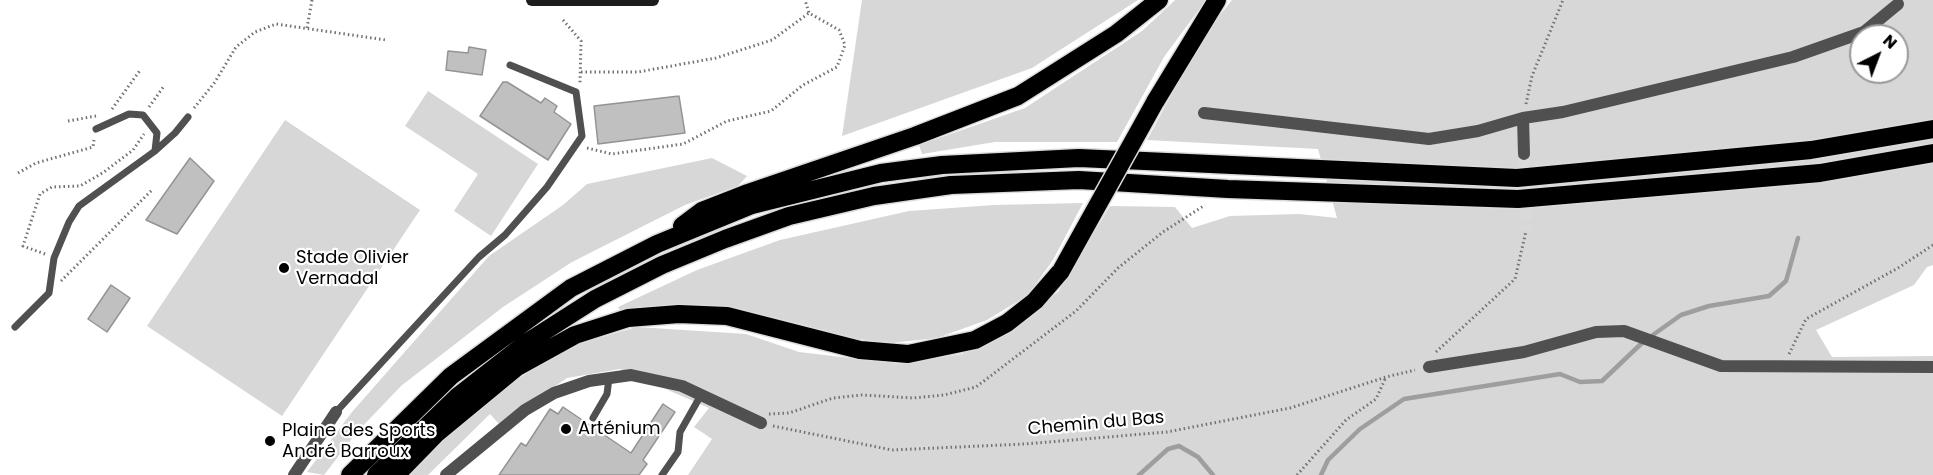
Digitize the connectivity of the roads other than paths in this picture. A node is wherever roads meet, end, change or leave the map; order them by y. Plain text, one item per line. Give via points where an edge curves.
1 (532, 0) edge
2 (653, 0) edge
3 (1160, 0) edge
4 (1217, 0) edge
5 (1898, 4) dead end
6 (510, 65) dead end
7 (1204, 114) dead end
8 (188, 117) road end
9 (1523, 118) junction
10 (96, 129) road end
11 (1933, 129) edge
12 (155, 151) junction
13 (1933, 153) edge
14 (1524, 154) tunnel mouth
15 (657, 244) junction
16 (15, 327) dead end
17 (1429, 367) road end
18 (1933, 367) edge
19 (609, 378) junction
20 (701, 395) junction
21 (336, 412) joint
22 (593, 418) dead end
23 (761, 423) road end
24 (294, 475) edge
25 (350, 475) edge
26 (376, 475) edge
27 (446, 475) edge
28 (662, 475) edge

1 - 2 main road
3 - 15 highway via 1116,34 1017,96 702,211
4 - 26 highway, bridge via 1190,40 1061,271 1035,301 996,329 975,340 908,354 860,350 727,316 628,318 575,335 517,367 437,433 398,473
5 - 9 street via 1864,32 1793,57
6 - 21 lane via 576,92 582,136 547,187 505,235 479,257
7 - 9 street via 1429,139
8 - 12 lane
9 - 14 street
10 - 12 lane via 129,114 143,116 157,133
11 - 15 highway via 1811,150 1517,178 1079,158 942,165 880,173 752,205
12 - 16 lane via 79,206 54,258 49,293
13 - 26 highway via 1820,173 1518,199 1079,180 951,185 874,196 789,216 725,239 595,299 526,344 458,396
15 - 25 highway via 571,288 511,329 435,390
17 - 18 street via 1524,352 1596,332 1624,331 1721,366
19 - 20 street via 631,375 682,386
19 - 22 lane via 607,394
19 - 27 street via 589,381 544,398
20 - 23 street
20 - 28 lane via 680,432 678,452
21 - 24 street

